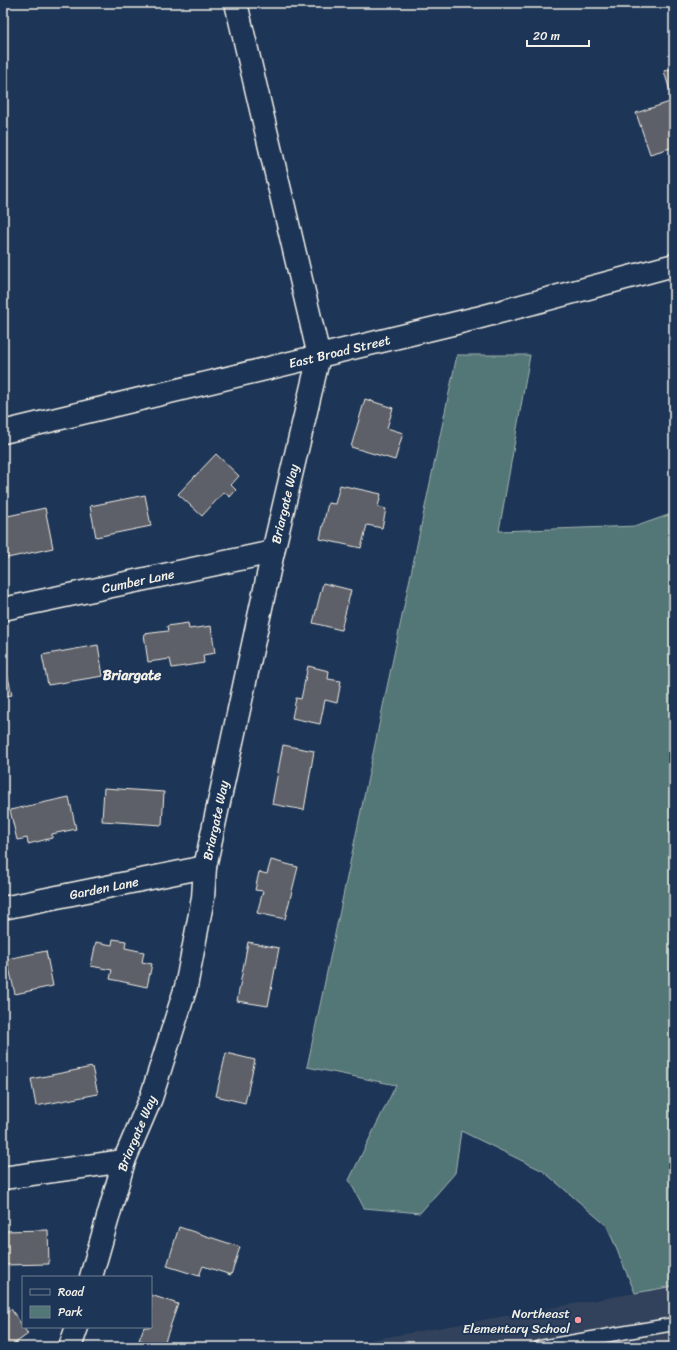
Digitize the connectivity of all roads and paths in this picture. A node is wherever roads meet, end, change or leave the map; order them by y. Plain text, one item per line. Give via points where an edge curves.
1 (236, 3) edge
2 (674, 265) edge
3 (320, 356) junction
4 (3, 432) edge
5 (273, 552) junction
6 (3, 609) edge
7 (205, 867) junction
8 (3, 908) edge
9 (124, 1161) junction
10 (3, 1178) edge
11 (91, 1276) edge
12 (674, 1324) edge
13 (77, 1328) edge
14 (70, 1347) edge
15 (540, 1347) edge

1 - 3 street
2 - 3 street, East Broad Street via 477,318
3 - 4 street, East Broad Street
3 - 5 street, Briargate Way
5 - 6 street, Cumber Lane
5 - 7 street, Briargate Way
7 - 8 street, Garden Lane
7 - 9 street, Briargate Way via 203,898 186,987 151,1098
9 - 10 street
9 - 11 street, Briargate Way
12 - 15 lane
13 - 14 street

